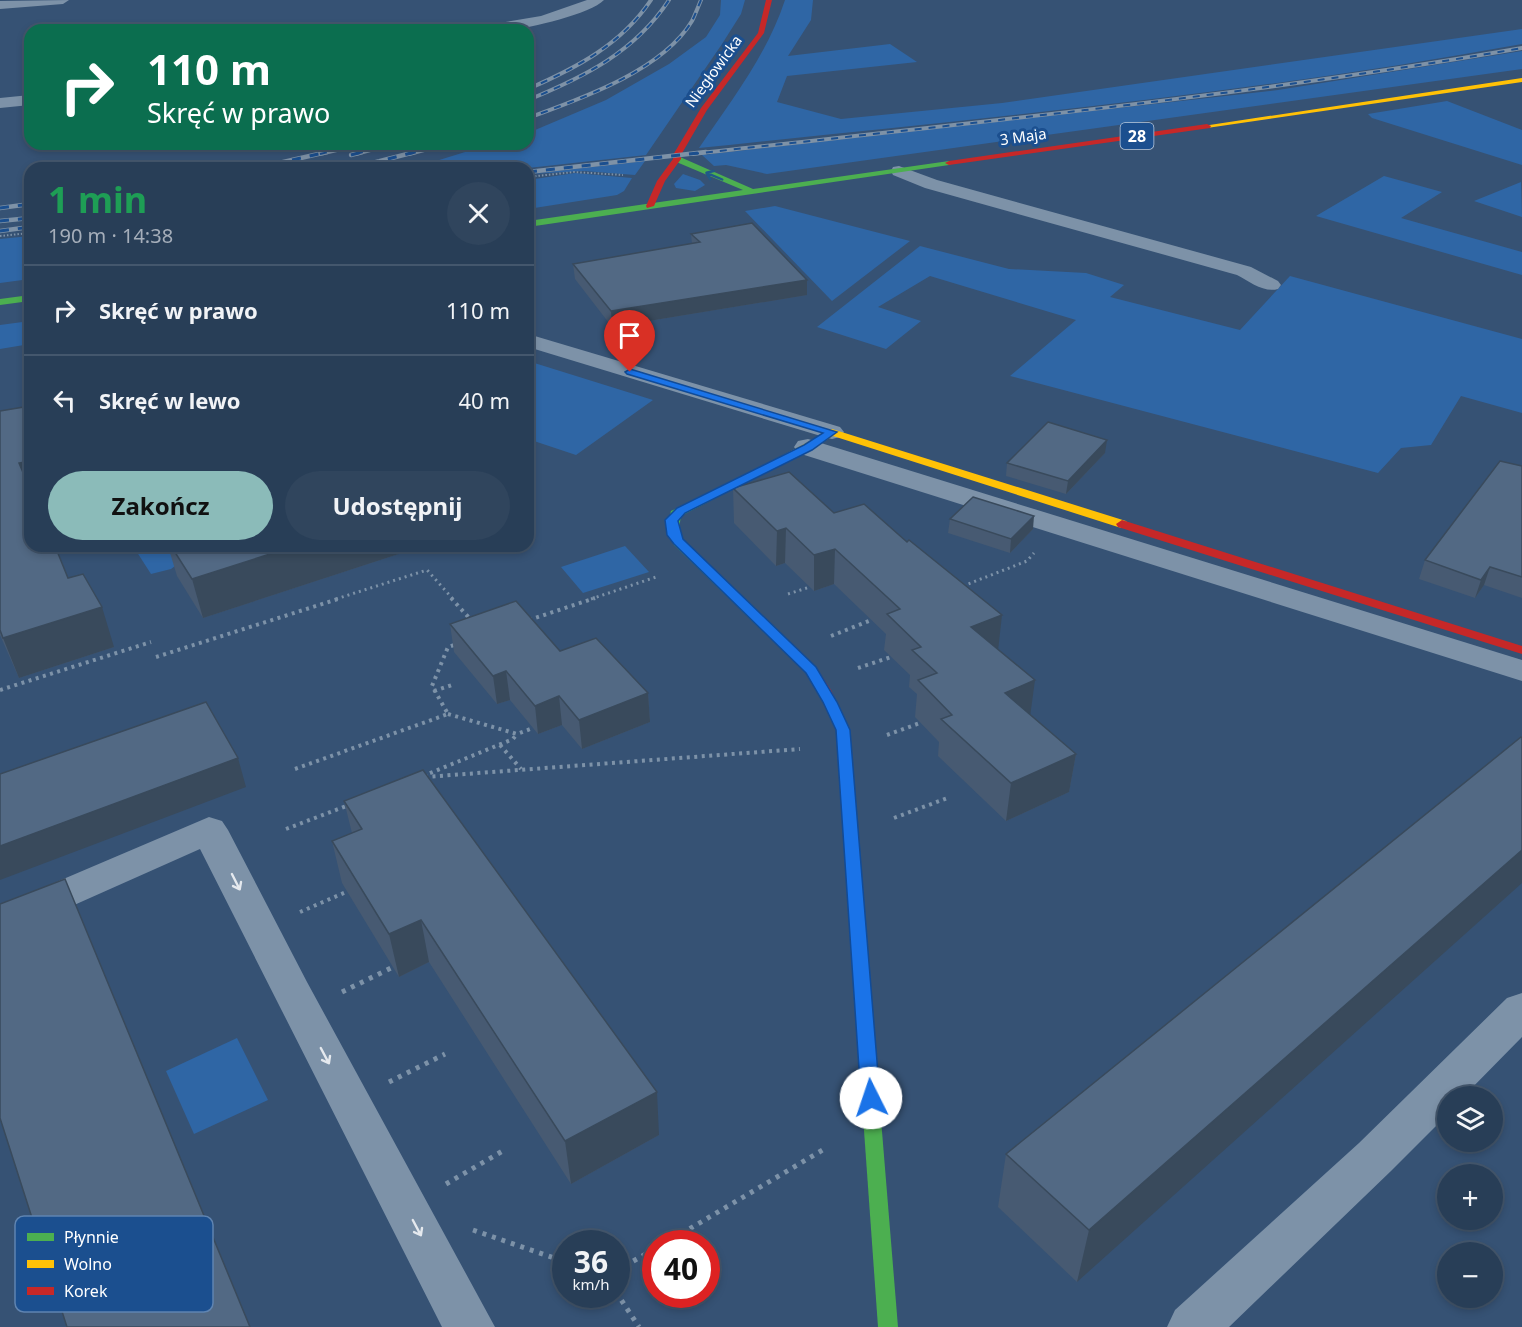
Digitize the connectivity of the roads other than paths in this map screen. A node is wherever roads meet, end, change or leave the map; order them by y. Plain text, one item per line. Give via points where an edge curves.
1 (63, 0) edge
2 (598, 0) edge
3 (770, 0) edge
4 (0, 5) edge
5 (514, 24) edge
6 (1522, 80) edge
7 (24, 101) edge
8 (0, 103) edge
9 (677, 159) junction
10 (899, 171) junction
11 (751, 191) junction
12 (650, 206) junction
13 (534, 223) edge
14 (1271, 285) dead end
15 (24, 299) edge
16 (0, 302) edge
17 (534, 342) edge
18 (820, 440) junction
19 (1522, 650) edge
20 (1522, 671) edge
21 (0, 923) edge
22 (1522, 1010) edge
23 (469, 1327) edge
24 (888, 1327) edge
25 (1193, 1327) edge

1 - 4 lane
2 - 5 lane via 547,18
3 - 9 street, Niegłowicka via 761,33 704,110
6 - 10 street, 3 Maja / 28
7 - 8 lane
11 -> 9 street
9 - 12 street, Niegłowicka via 664,175
10 - 11 street, 3 Maja / 28
10 - 14 lane via 931,184 1244,271
11 - 12 street, 3 Maja / 28
12 - 13 street, 3 Maja / 28
15 - 16 street
17 - 18 lane
18 - 19 street
18 - 20 street via 1057,525
18 - 24 street via 675,514 671,520 674,535 699,562 811,670 843,730
21 -> 23 street via 209,830
22 - 25 street via 1375,1157

